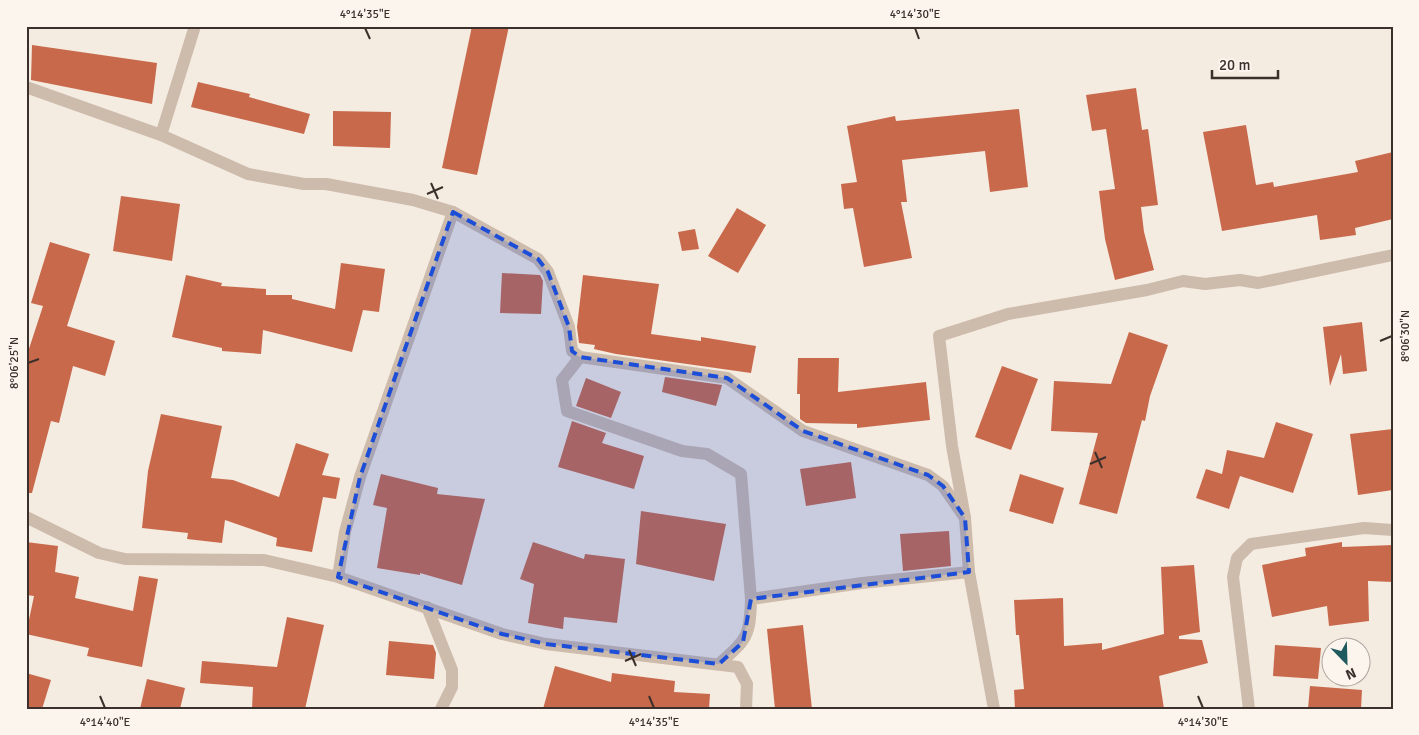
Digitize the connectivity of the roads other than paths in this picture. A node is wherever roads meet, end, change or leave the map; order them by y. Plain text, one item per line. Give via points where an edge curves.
1 (196, 26) edge
2 (26, 87) edge
3 (161, 135) junction
4 (454, 212) junction
5 (1393, 255) edge
6 (580, 357) junction
7 (26, 517) edge
8 (965, 518) junction
9 (1393, 530) edge
10 (969, 572) junction
11 (338, 577) junction
12 (751, 599) junction
13 (427, 607) junction
14 (719, 664) junction
15 (441, 709) edge
16 (746, 709) edge
17 (994, 709) edge
18 (1249, 709) edge

1 - 3 street
2 - 3 street
3 - 4 street via 248,174 413,200
4 - 6 street via 538,259 548,272 569,327 572,352
4 - 11 street via 363,468 345,532
5 - 8 street via 1258,283 1240,280 1205,284 1183,281 1008,314 939,336 952,446
6 - 8 street via 727,378 803,431 928,475 943,486
6 - 12 street via 562,380 567,411 682,451 707,454 741,474
7 - 11 street via 99,554 124,559 264,560
8 - 10 street
9 - 18 street via 1364,528 1251,544 1237,558 1233,577
10 - 12 street
10 - 17 street
11 - 13 street
12 - 14 street via 750,622 743,642
13 - 14 street via 502,634 546,644
13 - 15 street via 452,670 452,687
14 - 16 street via 738,667 747,684

